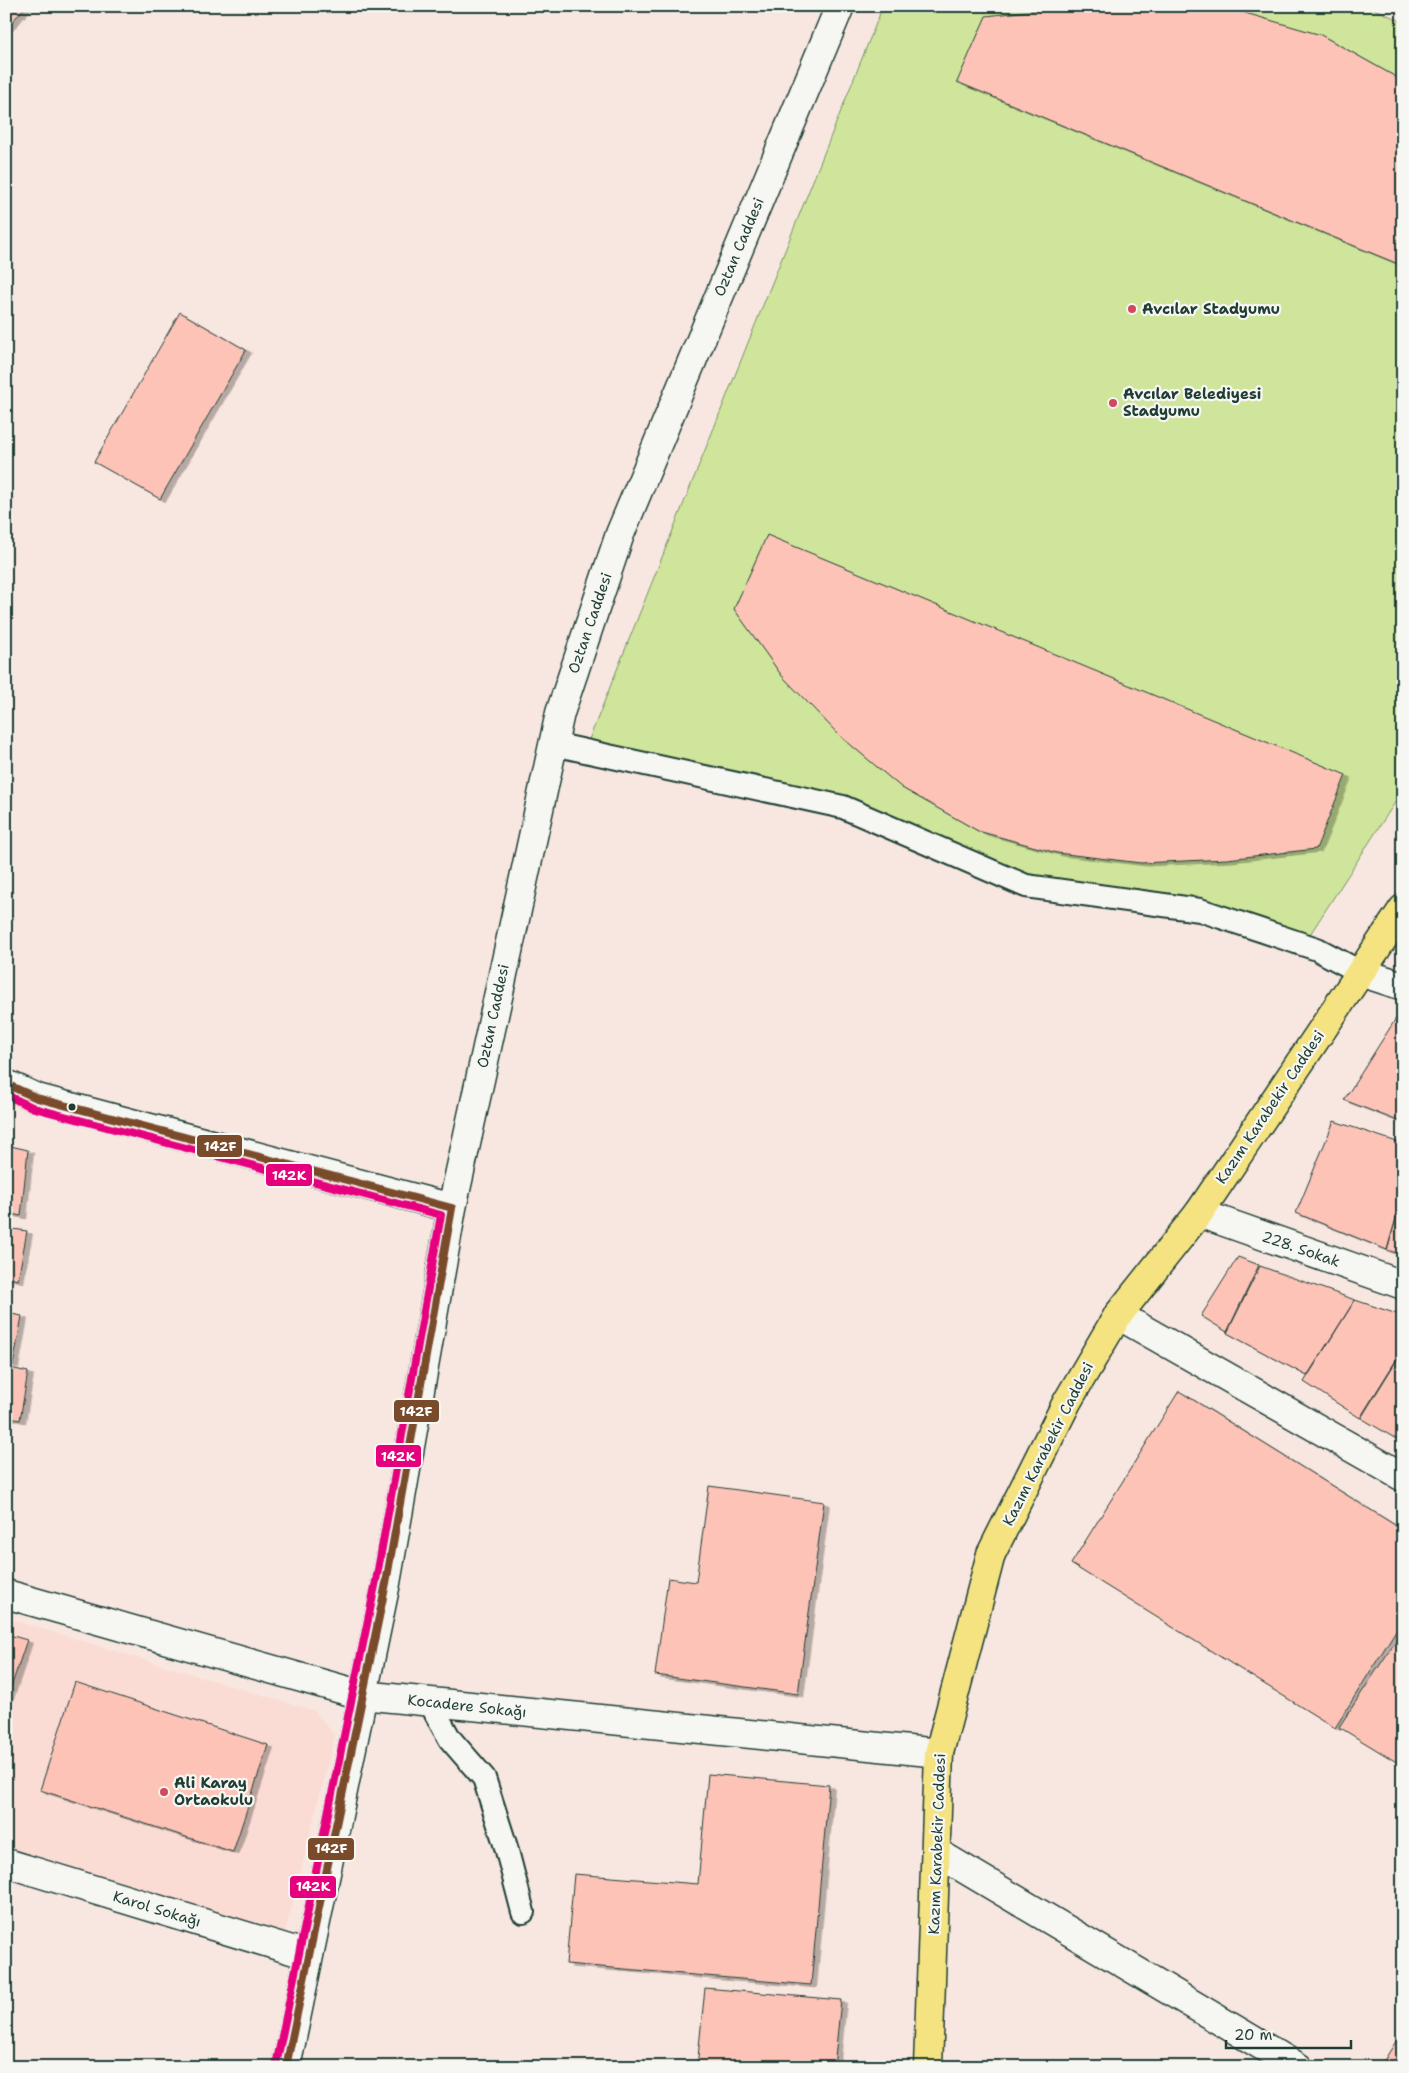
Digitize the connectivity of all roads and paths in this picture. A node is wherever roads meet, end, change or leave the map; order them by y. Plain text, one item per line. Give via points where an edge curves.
1 (840, 6) edge
2 (552, 744) junction
3 (1403, 909) edge
4 (1360, 972) junction
5 (1403, 986) edge
6 (6, 1084) edge
7 (452, 1208) junction
8 (1199, 1213) junction
9 (1403, 1285) edge
10 (1118, 1315) junction
11 (1403, 1477) edge
12 (6, 1594) edge
13 (362, 1695) junction
14 (432, 1702) junction
15 (939, 1753) junction
16 (936, 1852) junction
17 (6, 1863) edge
18 (524, 1912) dead end
19 (308, 1955) junction
20 (286, 2067) edge
21 (928, 2067) edge
22 (1298, 2067) edge

1 - 2 street, Oztan Caddesi via 620,534
2 - 4 lane via 843,807 1026,886 1200,910 1317,949
2 - 7 street, Oztan Caddesi
3 - 4 main road, Kazım Karabekir Caddesi
4 - 5 street
4 - 8 main road, Kazım Karabekir Caddesi
6 - 7 street via 37,1098
7 - 13 street, Oztan Caddesi via 386,1583
8 - 9 street, 228. Sokak
8 - 10 main road, Kazım Karabekir Caddesi
10 - 11 street
10 - 15 main road, Kazım Karabekir Caddesi via 1067,1402 991,1554
12 - 13 street, Kocadere Sokağı
13 - 14 street, Kocadere Sokağı
13 - 19 street, Oztan Caddesi
14 - 15 street, Kocadere Sokağı
14 - 18 lane via 450,1739 484,1778
15 - 16 main road, Kazım Karabekir Caddesi
16 - 21 main road, Kazım Karabekir Caddesi
16 - 22 street
17 - 19 street, Karol Sokağı
19 - 20 street, Oztan Caddesi

